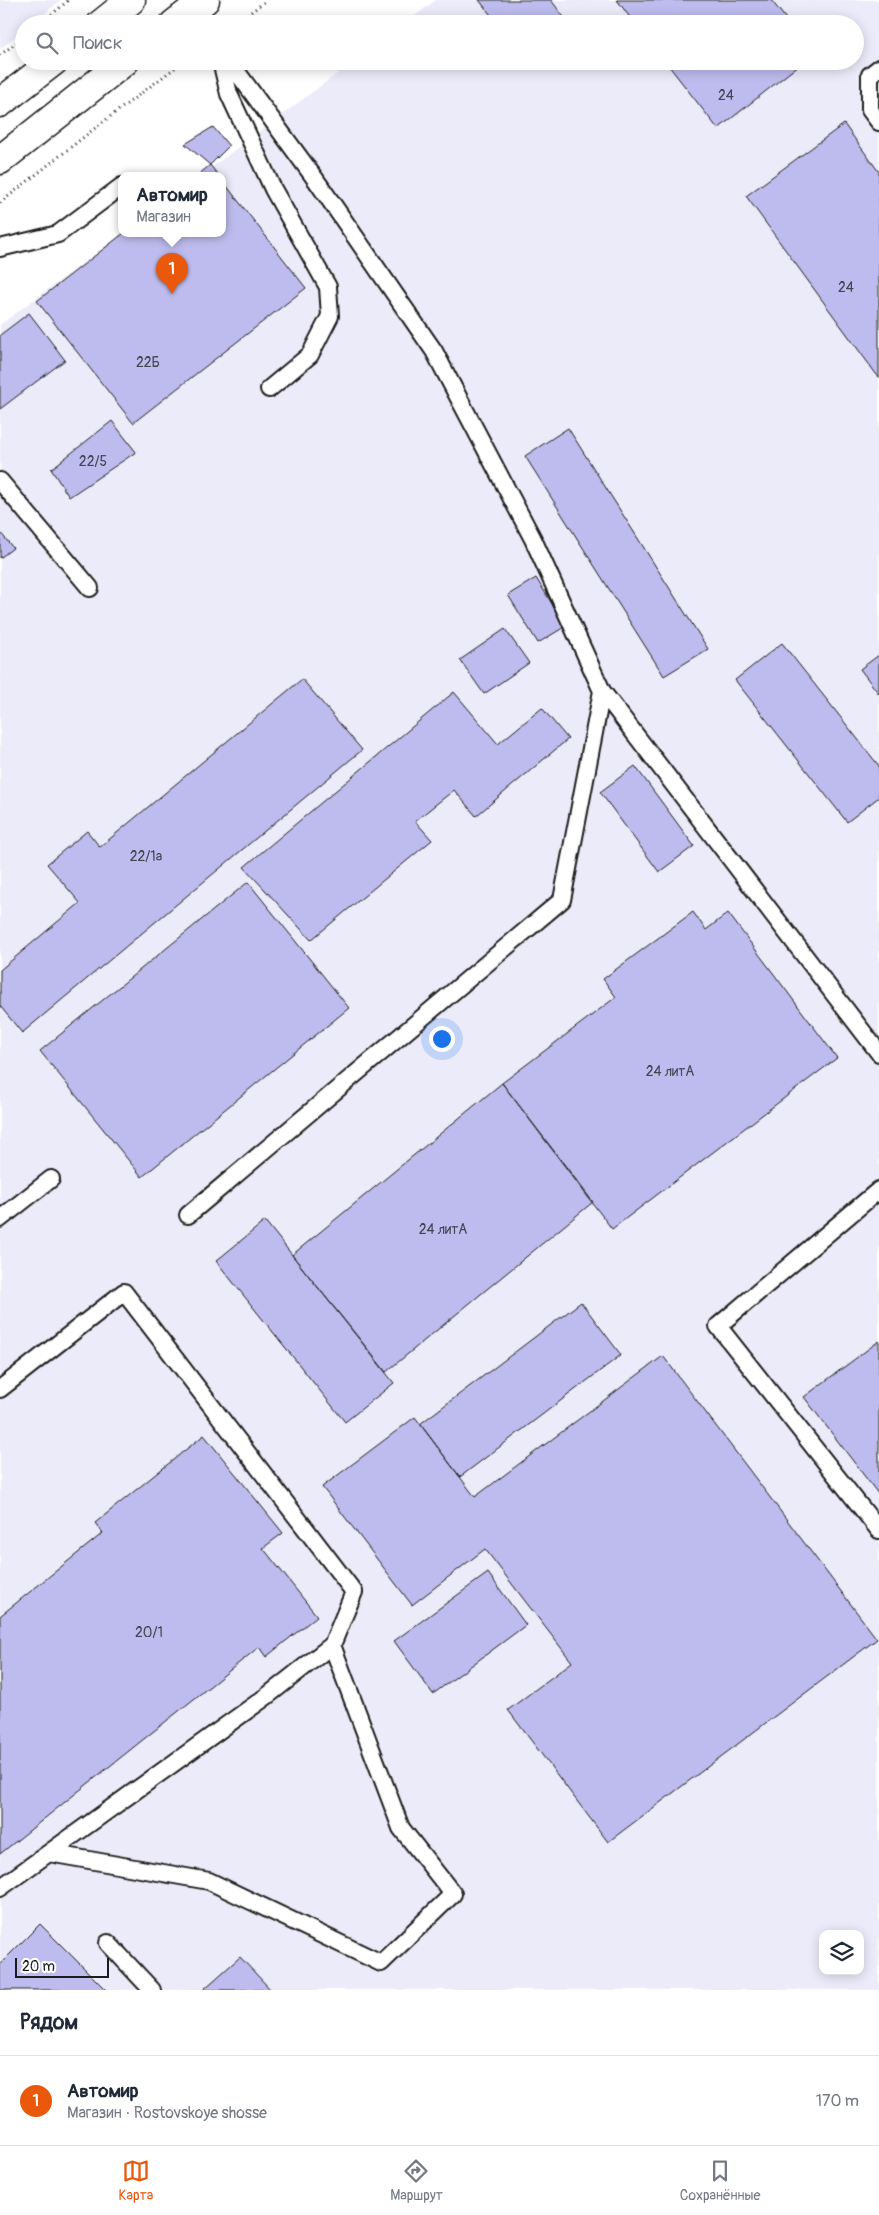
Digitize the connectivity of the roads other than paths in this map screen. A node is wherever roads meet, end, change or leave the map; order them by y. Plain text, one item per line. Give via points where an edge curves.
1 (131, 0) edge
2 (113, 15) edge
3 (879, 68) edge
4 (42, 70) edge
5 (114, 70) edge
6 (222, 70) edge
7 (236, 70) edge
8 (0, 103) edge
9 (879, 122) edge
10 (0, 160) edge
11 (118, 189) edge
12 (0, 248) edge
13 (269, 389) dead end
14 (0, 481) edge
15 (90, 588) dead end
16 (602, 690) junction
17 (879, 1053) edge
18 (51, 1179) dead end
19 (879, 1190) edge
20 (188, 1215) dead end
21 (0, 1219) edge
22 (0, 1389) edge
23 (879, 1530) edge
24 (332, 1645) junction
25 (49, 1852) junction
26 (0, 1888) edge
27 (108, 1943) dead end
28 (152, 1990) edge

1 - 2 main road
3 - 9 lane via 870,75 870,110
4 - 8 main road
5 - 10 main road
6 - 13 lane via 229,94 272,189 328,287 330,316 310,355
7 - 16 lane via 434,350 533,539
11 - 12 lane via 58,234
14 - 15 lane
16 - 17 lane
16 - 20 lane via 562,900
18 - 21 lane
19 - 23 lane via 718,1326
22 - 24 lane via 124,1292 354,1592
24 - 25 lane via 267,1696
24 - 25 lane via 401,1828 452,1894 381,1962 209,1881
25 - 26 lane
27 - 28 lane

